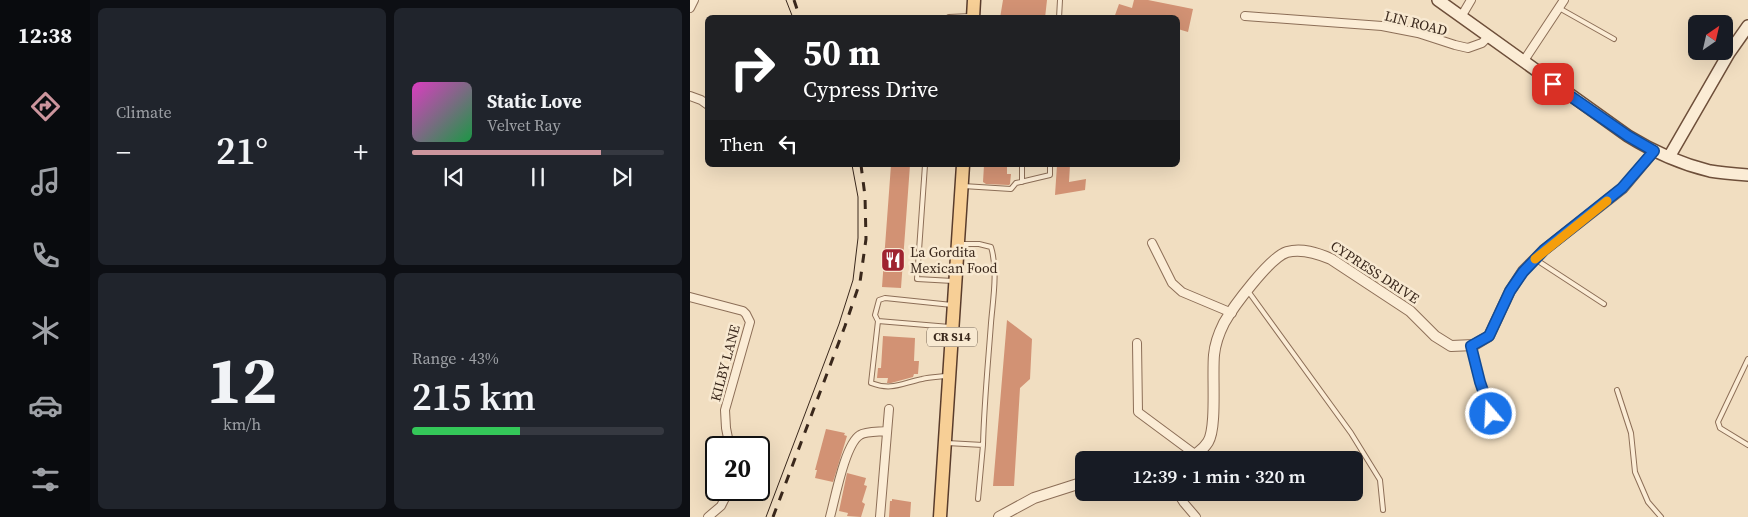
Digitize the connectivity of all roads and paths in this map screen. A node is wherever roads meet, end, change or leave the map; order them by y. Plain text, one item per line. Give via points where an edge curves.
1 (694, 0) edge
2 (974, 0) edge
3 (1060, 0) edge
4 (1438, 0) edge
5 (1471, 0) edge
6 (1564, 0) edge
7 (690, 8) edge
8 (1560, 8) junction
9 (973, 15) edge
10 (1058, 15) edge
11 (1245, 16) dead end
12 (1461, 17) junction
13 (1748, 26) edge
14 (1488, 37) junction
15 (1614, 39) dead end
16 (1523, 62) junction
17 (690, 96) edge
18 (705, 103) edge
19 (1654, 151) junction
20 (1669, 157) junction
21 (925, 167) edge
22 (963, 167) edge
23 (1022, 167) edge
24 (1050, 167) edge
25 (1748, 175) edge
26 (1022, 182) junction
27 (962, 186) junction
28 (1152, 243) dead end
29 (958, 244) junction
30 (1535, 259) junction
31 (955, 281) junction
32 (1248, 291) junction
33 (690, 297) edge
34 (1604, 304) dead end
35 (954, 305) junction
36 (1232, 312) junction
37 (878, 321) junction
38 (952, 327) junction
39 (1138, 343) dead end
40 (1471, 346) junction
41 (1748, 359) edge
42 (949, 375) junction
43 (1617, 390) dead end
44 (889, 409) dead end
45 (1494, 423) dead end
46 (887, 431) junction
47 (728, 436) edge
48 (945, 443) junction
49 (983, 445) junction
50 (1748, 445) edge
51 (1191, 451) edge
52 (1200, 451) edge
53 (1075, 485) edge
54 (978, 499) dead end
55 (724, 501) edge
56 (1183, 501) edge
57 (1383, 510) dead end
58 (944, 514) edge
59 (708, 517) edge
60 (830, 517) edge
61 (880, 517) edge
62 (999, 517) edge
63 (1196, 517) edge
64 (1661, 517) edge

1 - 7 street
2 - 9 main road
3 - 10 lane
4 - 12 main road
5 - 12 street
6 - 8 street
8 - 15 lane
8 - 16 street
11 - 14 street, LIN ROAD via 1382,26 1468,48
12 - 14 main road
13 - 20 main road
14 - 16 main road
16 - 19 main road
17 - 18 street
19 - 20 main road
19 - 30 street via 1622,188
20 - 25 main road via 1710,171
21 - 31 lane via 917,279
22 - 27 main road, CR S14
23 - 26 lane
24 - 26 lane via 1050,175
26 - 27 lane via 1011,188
27 - 29 main road, CR S14
28 - 36 street via 1172,283 1182,292
29 - 31 main road, CR S14
29 - 49 lane via 991,247 994,255
30 - 34 lane
30 - 40 street via 1510,291 1489,336
31 - 35 main road, CR S14
32 - 36 street, CYPRESS DRIVE
32 - 40 street, CYPRESS DRIVE via 1264,269 1286,252 1318,253 1410,311 1435,336 1451,346
32 - 57 lane via 1351,433 1380,480
33 - 47 street, KILBY LANE via 743,311 750,322 725,410
35 - 37 lane via 885,298 879,300 875,314
35 - 38 main road, CR S14
36 - 52 street, CYPRESS DRIVE via 1219,335 1214,354 1212,427 1208,442
37 - 38 lane
37 - 42 lane via 871,383 882,387 897,386
38 - 42 main road, CR S14
39 - 51 street via 1138,412
40 - 45 lane
41 - 50 lane via 1718,422 1720,428
42 - 48 main road, CR S14
43 - 64 lane via 1631,433 1635,472 1648,502
44 - 46 street
46 - 60 street via 861,434 849,449
46 - 61 street
48 - 49 lane
48 - 58 main road, CR S14
49 - 54 lane
53 - 62 street via 1027,501
55 - 59 street
56 - 63 street

